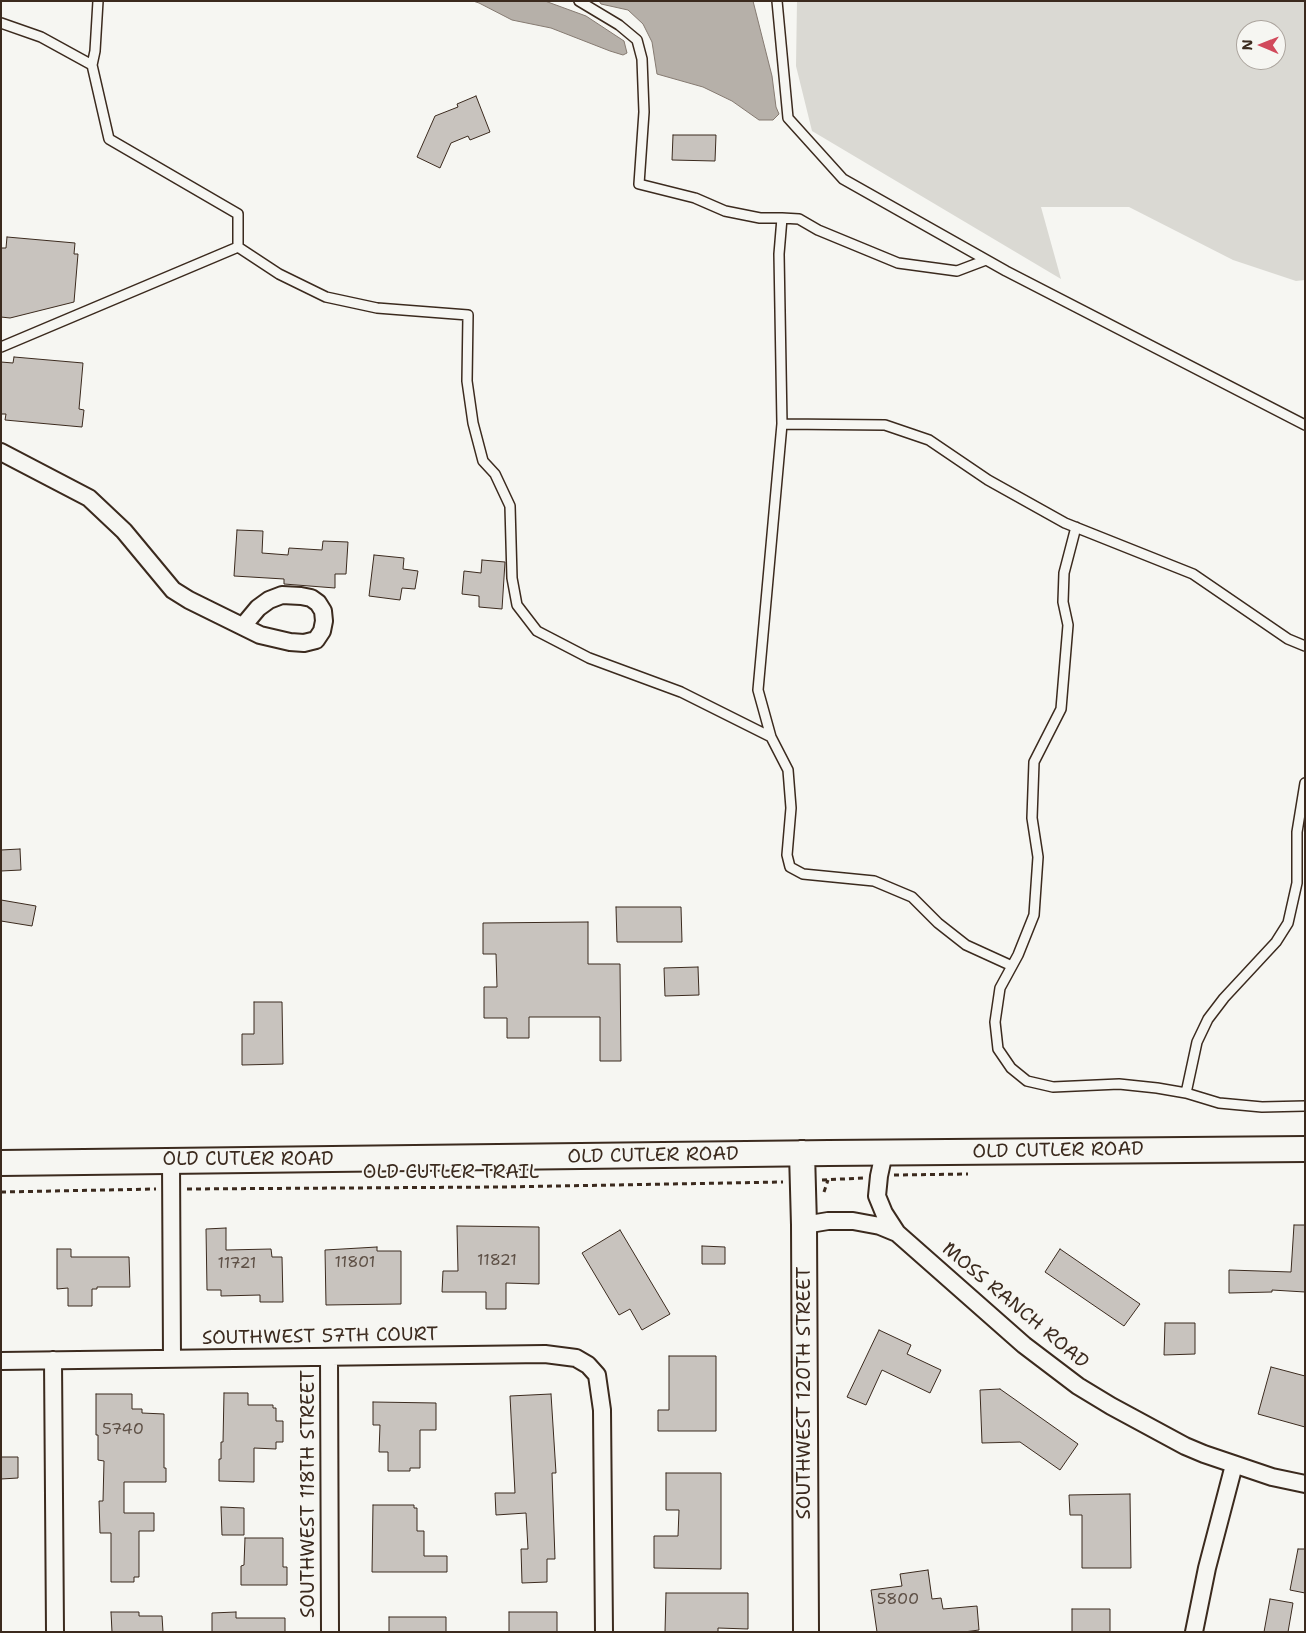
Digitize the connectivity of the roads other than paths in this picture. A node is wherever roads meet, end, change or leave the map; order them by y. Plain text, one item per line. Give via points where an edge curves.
1 (98, 1) edge
2 (579, 1) edge
3 (777, 1) edge
4 (1, 23) edge
5 (92, 65) junction
6 (782, 218) junction
7 (238, 248) junction
8 (986, 260) junction
9 (1, 347) edge
10 (782, 424) junction
11 (1305, 425) edge
12 (1, 452) edge
13 (1076, 527) junction
14 (243, 626) junction
15 (1305, 646) edge
16 (771, 737) junction
17 (1305, 783) edge
18 (1012, 966) junction
19 (1186, 1094) junction
20 (1305, 1106) edge
21 (1305, 1149) edge
22 (802, 1153) junction
23 (884, 1153) junction
24 (171, 1160) junction
25 (1, 1163) edge
26 (804, 1225) junction
27 (897, 1233) junction
28 (329, 1357) junction
29 (172, 1359) junction
30 (53, 1360) junction
31 (1, 1361) edge
32 (1234, 1465) junction
33 (1305, 1484) edge
34 (55, 1632) edge
35 (330, 1632) edge
36 (604, 1632) edge
37 (806, 1632) edge
38 (1194, 1632) edge

1 - 5 lane
2 - 6 lane via 618,24 637,40 642,59 644,112 639,184 695,198 725,211 760,218
3 - 8 lane via 788,118 843,179
4 - 5 lane via 41,37
5 - 7 lane via 109,139 238,214
6 - 8 lane via 799,219 898,263 957,271
6 - 10 lane via 779,254
7 - 9 lane
7 - 16 lane via 279,274 326,297 377,308 468,315 468,381 473,423 483,461 495,474 510,506 512,578 517,605 546,636 589,658 681,692
8 - 11 lane
10 - 13 lane via 885,426 929,440 988,480
10 - 16 lane via 758,690
12 - 14 street via 89,498 124,531 173,590
13 - 15 lane via 1193,574 1288,639
13 - 18 lane via 1064,573 1063,602 1068,625 1061,709 1034,762 1032,818 1038,857 1034,915
14 - 14 street via 260,635 304,643 316,640 324,621 318,603 310,598 282,595 258,608
16 - 18 lane via 788,770 791,808 787,855 790,867 803,874 874,881 912,897 966,945
17 - 19 lane via 1298,832 1297,884 1288,923 1276,942 1208,1019 1197,1042
18 - 19 lane via 1000,988 994,1022 998,1049 1011,1068 1027,1081 1053,1087 1119,1084
19 - 20 lane via 1219,1103
21 - 23 main road, OLD CUTLER ROAD
22 - 23 main road, OLD CUTLER ROAD
22 - 24 main road, OLD CUTLER ROAD
22 - 26 main road, SOUTHWEST 120TH STREET
23 - 27 street, MOSS RANCH ROAD via 878,1196
24 - 25 main road, OLD CUTLER ROAD
24 - 29 street
26 - 27 street, MOSS RANCH ROAD via 828,1221 853,1222 872,1224
26 - 37 main road, SOUTHWEST 120TH STREET
27 - 32 street, MOSS RANCH ROAD via 1024,1345 1078,1386 1185,1446
28 - 29 street, SOUTHWEST 57TH COURT
28 - 35 street, SOUTHWEST 118TH STREET
28 - 36 street, SOUTHWEST 57TH COURT via 560,1355 576,1358 588,1365 597,1375 602,1410
29 - 30 street, SOUTHWEST 57TH COURT
30 - 31 street, SOUTHWEST 57TH COURT
30 - 34 street
32 - 33 street, MOSS RANCH ROAD
32 - 38 street

